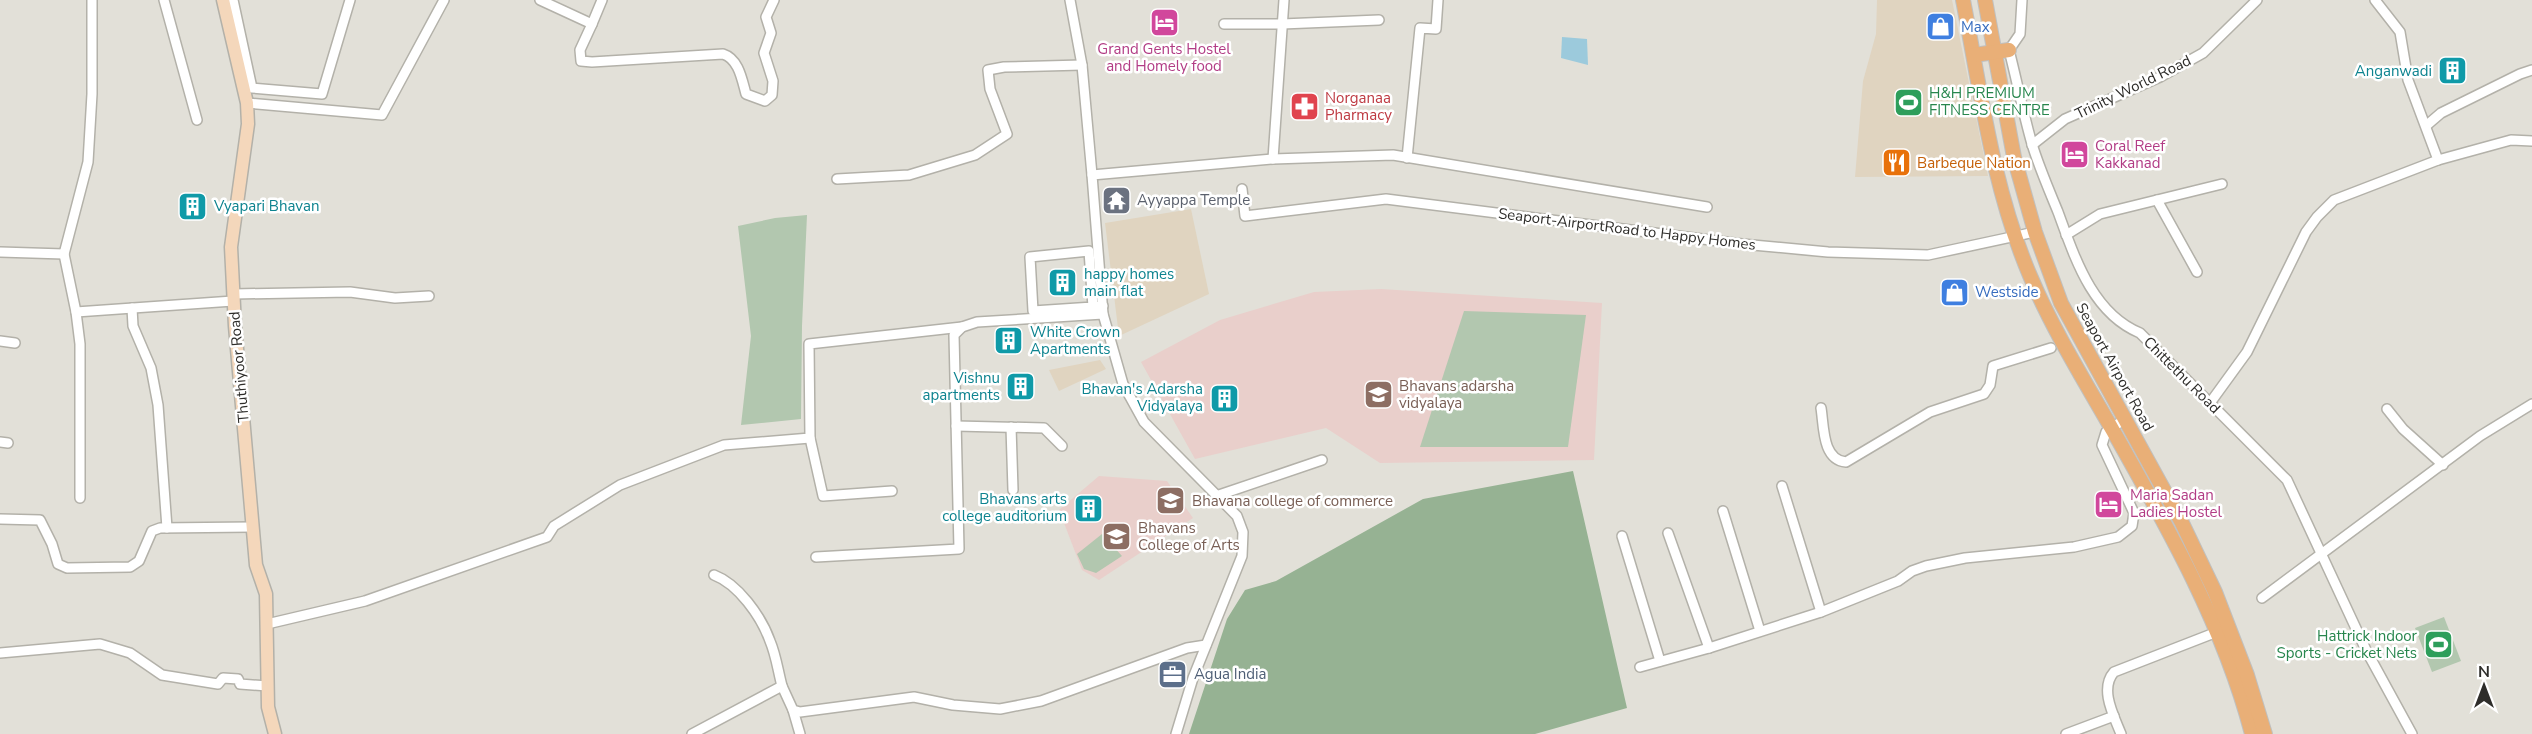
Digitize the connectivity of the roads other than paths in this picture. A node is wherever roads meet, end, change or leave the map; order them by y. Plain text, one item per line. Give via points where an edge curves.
1 (92, 0) edge
2 (164, 0) edge
3 (223, 0) edge
4 (233, 0) edge
5 (350, 0) edge
6 (444, 0) edge
7 (540, 0) edge
8 (602, 0) edge
9 (774, 0) edge
10 (1070, 0) edge
11 (1284, 0) edge
12 (1438, 0) edge
13 (1963, 0) edge
14 (1985, 0) edge
15 (2022, 0) edge
16 (2257, 0) edge
17 (2375, 0) edge
18 (1379, 20) dead end
19 (592, 24) junction
20 (1224, 24) dead end
21 (1282, 24) junction
22 (2009, 51) junction
23 (1995, 52) junction
24 (1974, 55) junction
25 (1082, 65) junction
26 (2532, 70) edge
27 (247, 103) junction
28 (197, 120) dead end
29 (2427, 125) junction
30 (2532, 141) edge
31 (2032, 145) junction
32 (1407, 158) junction
33 (1273, 159) junction
34 (2438, 160) junction
35 (1092, 175) junction
36 (837, 179) dead end
37 (2222, 184) dead end
38 (1242, 189) dead end
39 (2157, 200) junction
40 (1707, 207) dead end
41 (2035, 232) junction
42 (2066, 235) junction
43 (2015, 238) junction
44 (0, 252) edge
45 (64, 254) junction
46 (2197, 272) dead end
47 (429, 296) dead end
48 (233, 298) junction
49 (132, 308) junction
50 (1099, 308) junction
51 (76, 312) junction
52 (962, 327) junction
53 (0, 341) edge
54 (15, 343) dead end
55 (2051, 348) dead end
56 (2210, 403) junction
57 (2532, 404) edge
58 (1821, 408) dead end
59 (2387, 409) dead end
60 (2125, 419) junction
61 (956, 426) junction
62 (1011, 427) junction
63 (2112, 429) junction
64 (810, 438) junction
65 (1062, 446) dead end
66 (1322, 460) dead end
67 (2442, 465) junction
68 (1782, 486) dead end
69 (1012, 490) dead end
70 (892, 491) dead end
71 (1216, 496) junction
72 (80, 498) dead end
73 (1723, 511) dead end
74 (0, 519) edge
75 (252, 526) junction
76 (167, 528) junction
77 (1668, 533) dead end
78 (1622, 536) dead end
79 (2321, 553) junction
80 (816, 557) dead end
81 (714, 575) dead end
82 (2262, 598) dead end
83 (1821, 612) junction
84 (267, 624) junction
85 (2223, 630) junction
86 (1761, 631) junction
87 (1206, 645) junction
88 (1709, 648) junction
89 (0, 653) edge
90 (1660, 661) junction
91 (1640, 667) dead end
92 (268, 686) junction
93 (782, 686) junction
94 (793, 710) junction
95 (2114, 716) junction
96 (275, 734) edge
97 (692, 734) edge
98 (800, 734) edge
99 (1176, 734) edge
100 (2066, 734) edge
101 (2121, 734) edge
102 (2252, 734) edge
103 (2265, 734) edge
104 (2412, 734) edge

1 - 45 street via 88,162
2 - 28 street
3 - 27 main road, Thuthiyoor Road
4 - 5 street via 252,88 322,94
6 - 27 street via 382,115
7 - 19 street
8 - 19 street
9 - 19 street via 766,17 771,33 764,53 772,95 765,101 746,94 737,66 730,56 723,54 581,61 580,50
10 - 25 street
11 - 21 street
12 - 32 street via 1436,29 1420,28
13 - 24 main road
14 - 23 main road, Seaport Airport Road
15 - 22 street via 2020,34
16 - 31 street, Trinity World Road via 2203,53 2150,82 2065,119
17 - 29 street via 2400,32 2409,80
18 - 21 street
20 - 21 street
21 - 33 street
22 - 23 main road
22 - 31 street, Chittethu Road
23 - 24 main road
23 - 41 main road, Seaport Airport Road via 2011,147
24 - 43 main road via 1994,164
25 - 35 street
25 - 36 street via 988,70 990,89 1007,134 975,155 909,175
26 - 29 street via 2441,113
27 - 48 main road, Thuthiyoor Road via 248,124 231,247
29 - 34 street
30 - 34 street via 2511,140
31 - 42 street, Chittethu Road
32 - 33 street via 1393,155
32 - 40 street
33 - 35 street
34 - 56 street via 2334,200 2317,217 2247,352
35 - 50 street
37 - 39 street
38 - 43 street, Seaport-AirportRoad to Happy Homes via 1245,216 1386,199 1828,252 1928,255
39 - 42 street via 2100,214
39 - 46 street
41 - 43 street, Seaport-AirportRoad to Happy Homes
41 - 60 main road, Seaport Airport Road via 2061,303
42 - 56 street, Chittethu Road via 2092,290 2112,315 2125,327 2140,333
43 - 63 main road via 2066,348
44 - 45 street
45 - 51 street
47 - 48 street via 395,298 350,292
48 - 49 street
48 - 75 main road, Thuthiyoor Road
49 - 51 street
49 - 76 street via 158,405
50 - 50 street via 1033,311 1030,257 1089,251
50 - 52 street
50 - 71 street via 1123,384 1144,422
51 - 72 street via 81,378
52 - 61 street via 954,334
52 - 64 street via 809,344
53 - 54 street
55 - 58 street via 1993,366 1990,386 1984,394 1930,412 1846,462 1832,457 1828,449
56 - 79 street, Chittethu Road via 2287,480
57 - 67 street
59 - 67 street
60 - 63 street
60 - 85 main road, Seaport Airport Road via 2215,592
61 - 62 street
61 - 80 street via 959,549
62 - 65 street via 1044,428
62 - 69 street
63 - 83 street via 2106,432 2102,445 2134,513 2132,526 2118,537 2074,548 1943,562 1912,571 1898,581
63 - 85 main road
64 - 70 street via 823,496
64 - 84 street via 724,445 620,485 554,526 547,537 365,602
66 - 71 street
67 - 79 street
68 - 83 street
71 - 87 street via 1237,516 1243,532 1242,556
73 - 86 street
74 - 76 street via 40,520 58,564 67,568 130,567 139,561 152,531
75 - 76 street
75 - 84 main road, Thuthiyoor Road via 256,565 266,594
77 - 88 street
78 - 90 street
79 - 82 street
79 - 104 street, Chittethu Road via 2366,650
81 - 93 street via 726,579 760,621 771,643
83 - 86 street
84 - 92 main road, Thuthiyoor Road
85 - 95 street via 2114,672 2108,679
85 - 102 main road
85 - 103 main road, Seaport Airport Road
86 - 88 street
87 - 94 street via 1187,648 1041,701 1000,709 914,697 812,711
87 - 99 street
88 - 90 street
89 - 92 street via 100,644 130,654 162,675 218,684 223,678 238,679 240,684
90 - 91 street
92 - 96 main road, Thuthiyoor Road via 268,707
93 - 94 street
93 - 97 street
94 - 98 street
95 - 100 street
95 - 101 street

